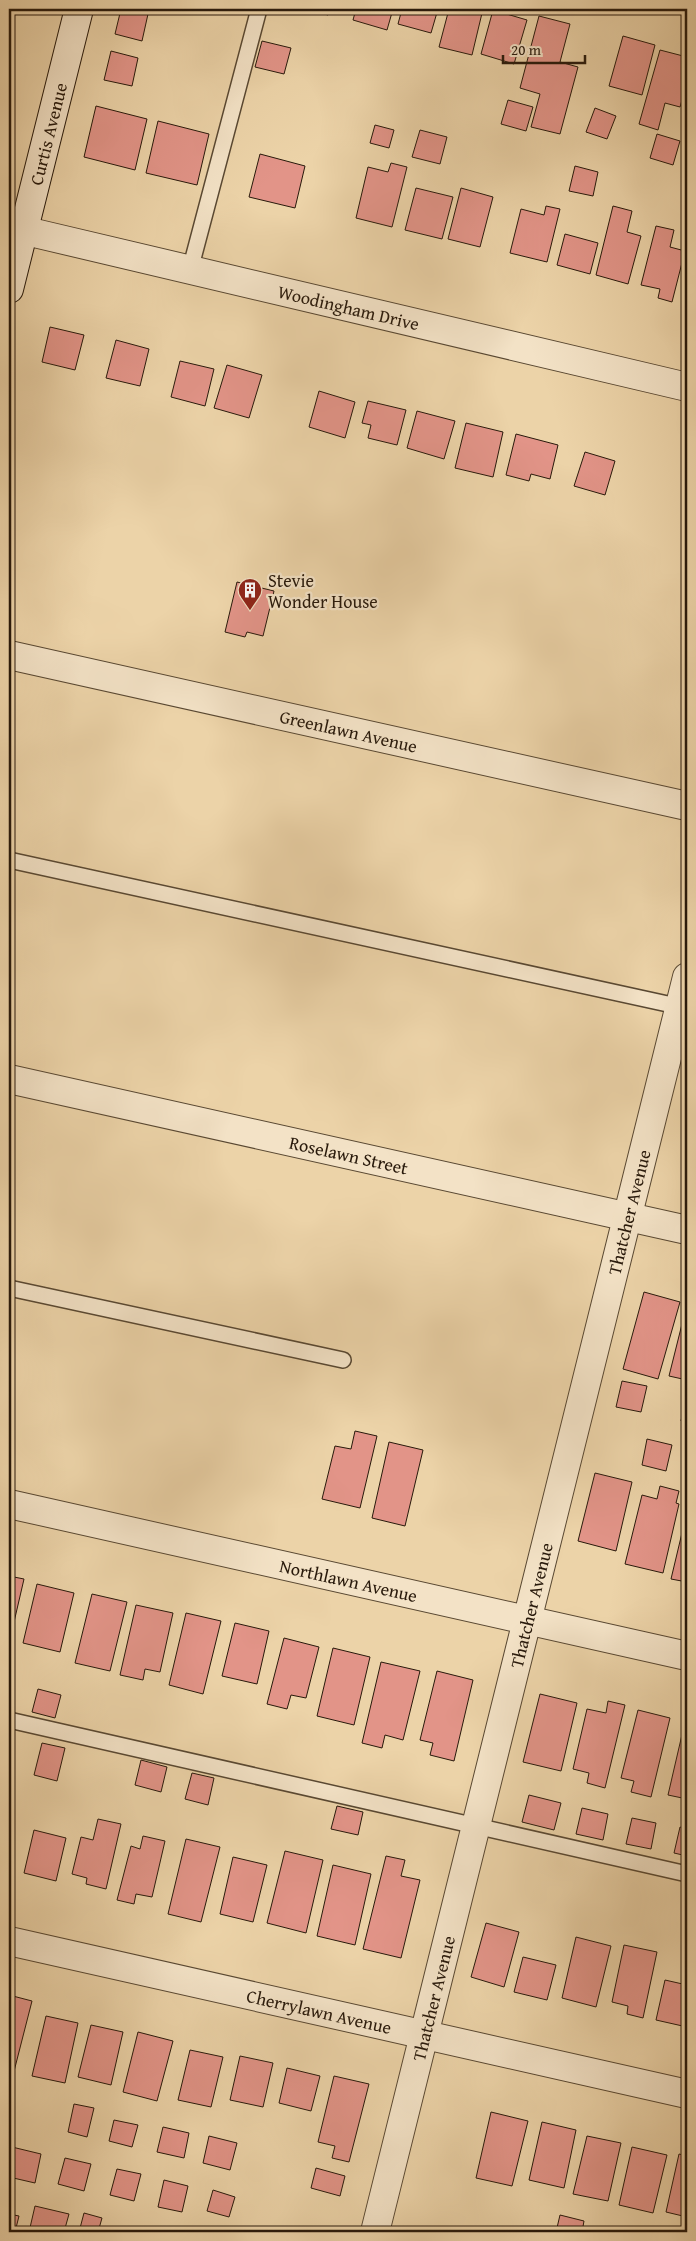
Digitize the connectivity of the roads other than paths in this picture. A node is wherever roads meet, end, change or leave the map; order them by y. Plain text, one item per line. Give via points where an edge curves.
1 (79, 9) edge
2 (258, 9) edge
3 (16, 229) edge
4 (190, 270) junction
5 (9, 289) edge
6 (687, 387) edge
7 (9, 655) edge
8 (687, 806) edge
9 (9, 860) edge
10 (687, 977) edge
11 (684, 1008) edge
12 (9, 1079) edge
13 (628, 1216) junction
14 (687, 1230) edge
15 (9, 1288) edge
16 (344, 1360) dead end
17 (9, 1504) edge
18 (527, 1620) junction
19 (687, 1656) edge
20 (9, 1720) edge
21 (476, 1827) junction
22 (687, 1874) edge
23 (9, 1941) edge
24 (424, 2035) junction
25 (687, 2094) edge
26 (375, 2232) edge

1 - 3 street, Curtis Avenue
2 - 4 lane
3 - 4 street, Woodingham Drive
3 - 5 street, Curtis Avenue
4 - 6 street, Woodingham Drive
7 - 8 street, Greenlawn Avenue
9 - 11 lane
10 - 11 street, Thatcher Avenue
11 - 13 street, Thatcher Avenue
12 - 13 street, Roselawn Street
13 - 14 street, Roselawn Street
13 - 18 street, Thatcher Avenue
15 - 16 lane
17 - 18 street, Northlawn Avenue
18 - 19 street, Northlawn Avenue
18 - 21 street, Thatcher Avenue
20 - 21 lane
21 - 22 lane
21 - 24 street, Thatcher Avenue
23 - 24 street, Cherrylawn Avenue
24 - 25 street, Cherrylawn Avenue
24 - 26 street, Thatcher Avenue

